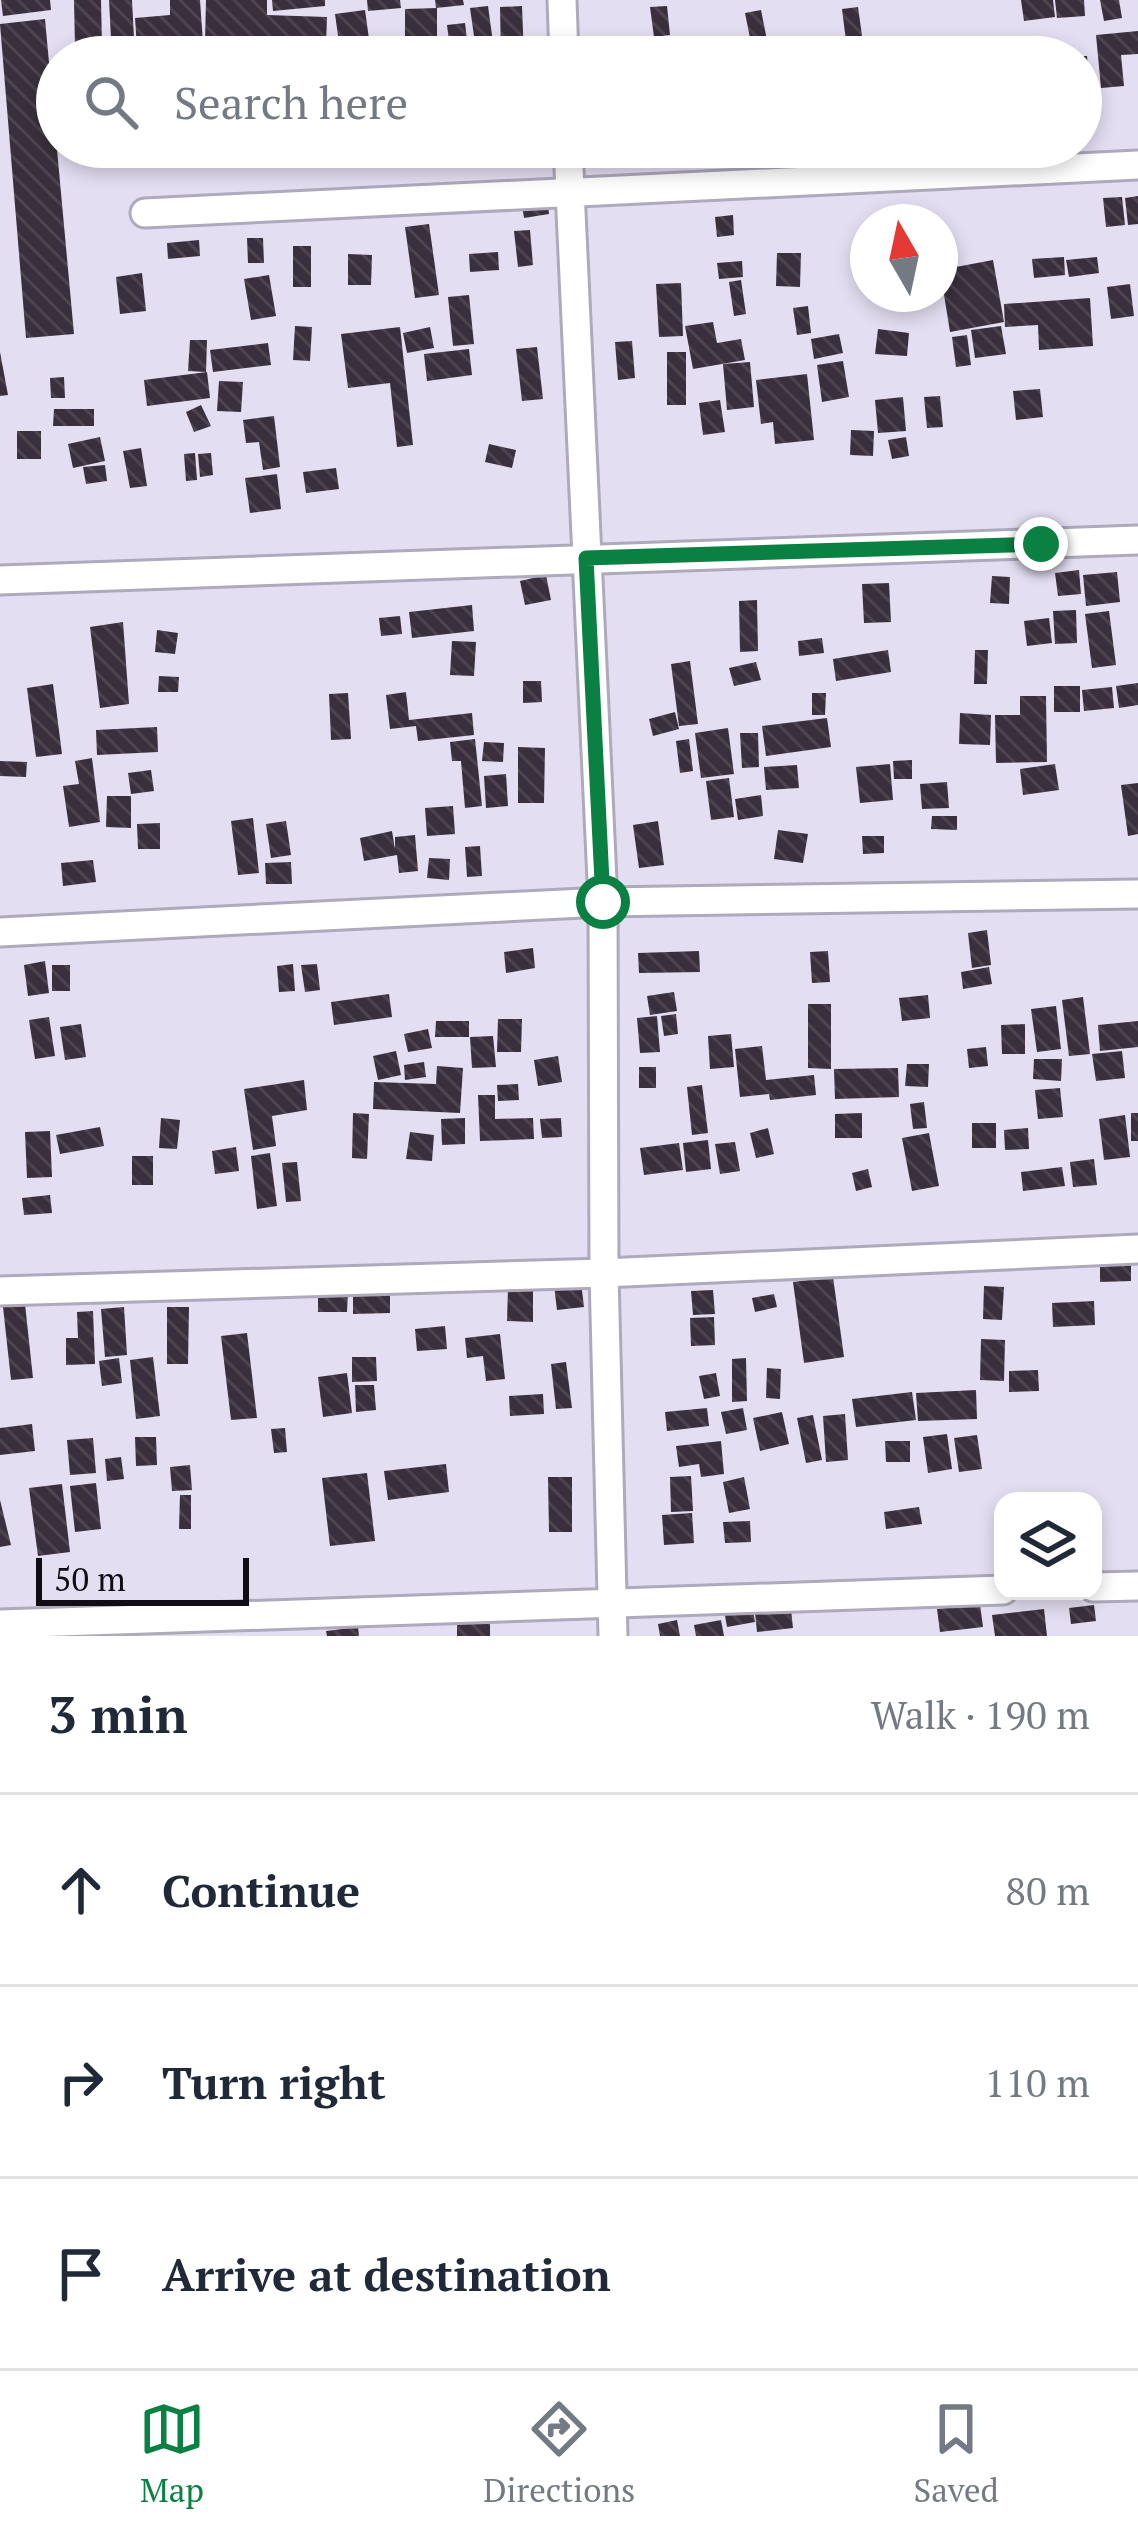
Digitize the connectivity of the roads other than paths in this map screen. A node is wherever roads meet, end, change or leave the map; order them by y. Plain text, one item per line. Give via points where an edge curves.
1 (562, 0) edge
2 (563, 36) edge
3 (1138, 165) edge
4 (1102, 167) edge
5 (569, 168) edge
6 (1077, 168) edge
7 (570, 193) junction
8 (145, 213) dead end
9 (1138, 540) edge
10 (586, 558) junction
11 (0, 580) edge
12 (1138, 893) edge
13 (603, 902) junction
14 (0, 932) edge
15 (1138, 1249) edge
16 (604, 1273) junction
17 (0, 1291) edge
18 (1138, 1586) edge
19 (1102, 1587) edge
20 (994, 1590) edge
21 (612, 1603) junction
22 (0, 1624) edge
23 (613, 1636) edge

1 - 2 street
3 - 4 street
5 - 7 street
6 - 7 street
7 - 8 street
7 - 10 street
9 - 10 street
10 - 11 street
10 - 13 street
12 - 13 street
13 - 14 street
13 - 16 street
15 - 16 street
16 - 17 street
16 - 21 street
18 - 19 street
20 - 21 street
21 - 22 street
21 - 23 street

